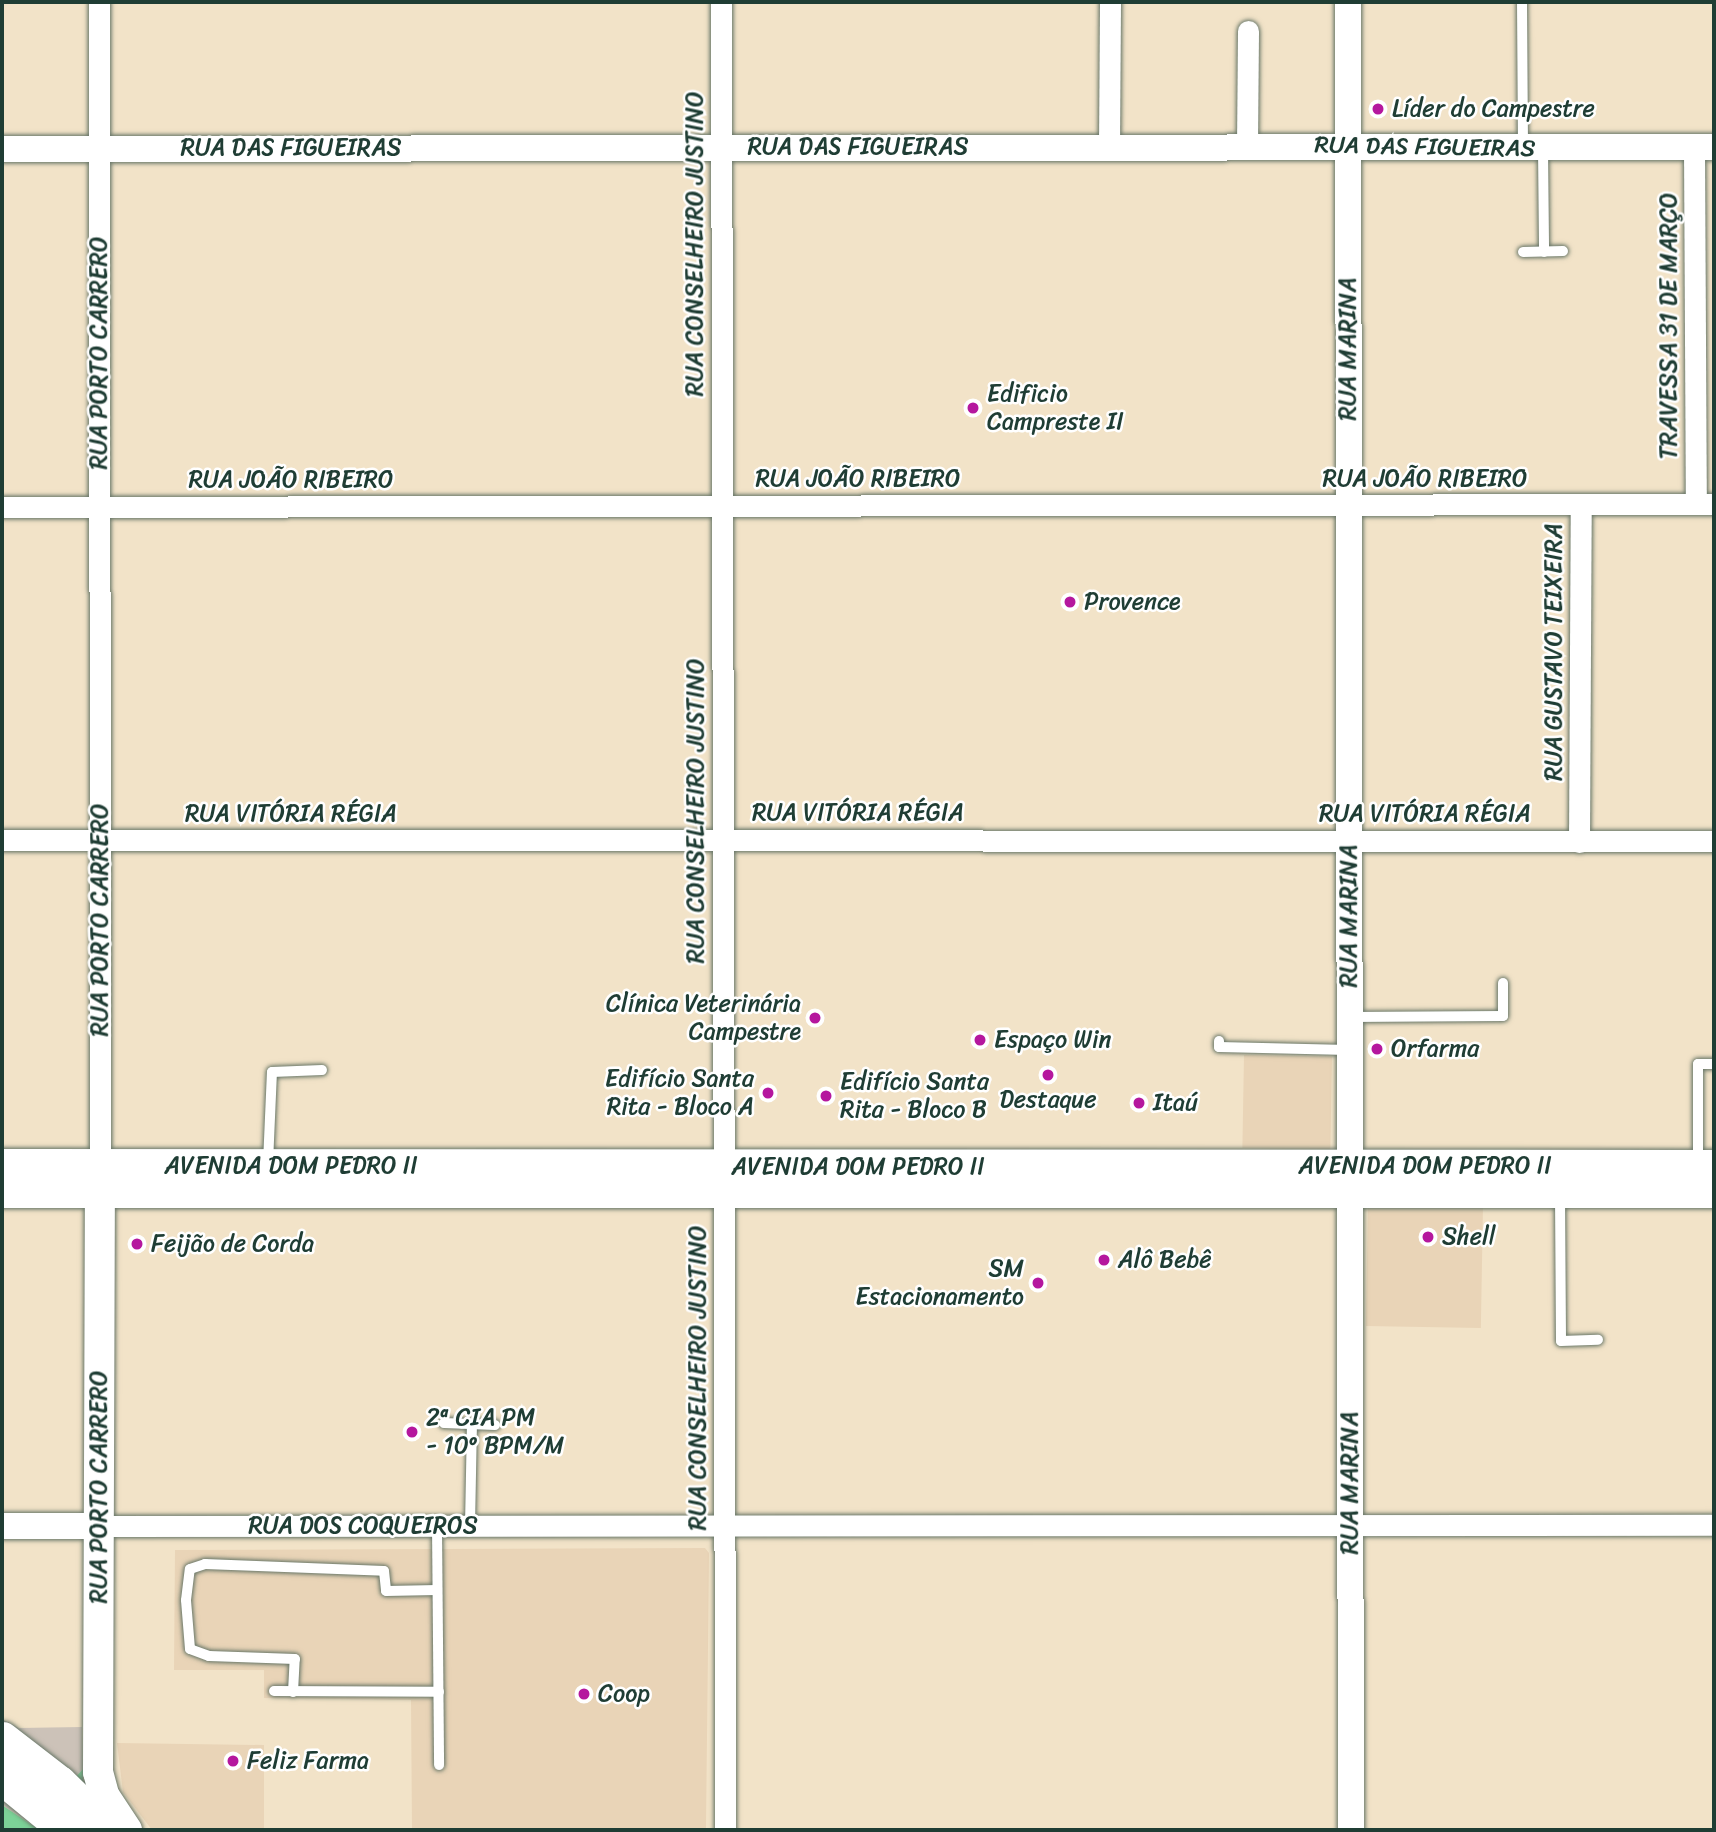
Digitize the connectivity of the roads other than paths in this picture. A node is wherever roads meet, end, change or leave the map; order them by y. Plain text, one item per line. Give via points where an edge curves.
1 (99, 2) edge
2 (721, 2) edge
3 (1110, 2) edge
4 (1348, 2) edge
5 (1522, 2) edge
6 (1248, 31) dead end
7 (1247, 146) junction
8 (1349, 146) junction
9 (1109, 147) junction
10 (1704, 147) edge
11 (721, 148) junction
12 (2, 149) edge
13 (99, 149) junction
14 (1533, 149) junction
15 (1563, 251) dead end
16 (1523, 252) dead end
17 (1544, 252) junction
18 (1705, 504) edge
19 (1347, 505) junction
20 (1581, 505) junction
21 (722, 506) junction
22 (2, 507) edge
23 (99, 507) junction
24 (723, 839) junction
25 (1349, 839) junction
26 (2, 840) edge
27 (100, 840) junction
28 (1714, 841) edge
29 (1579, 842) junction
30 (1503, 984) dead end
31 (1349, 1017) junction
32 (1219, 1041) dead end
33 (1349, 1049) junction
34 (1714, 1064) edge
35 (322, 1070) dead end
36 (2, 1165) edge
37 (268, 1166) junction
38 (1709, 1174) edge
39 (1350, 1177) junction
40 (100, 1178) junction
41 (723, 1180) junction
42 (1560, 1190) junction
43 (2, 1191) edge
44 (1598, 1340) dead end
45 (444, 1423) dead end
46 (472, 1424) junction
47 (495, 1425) dead end
48 (1350, 1525) junction
49 (1714, 1525) edge
50 (2, 1526) edge
51 (98, 1526) junction
52 (438, 1526) junction
53 (470, 1526) junction
54 (725, 1526) junction
55 (437, 1590) junction
56 (274, 1691) dead end
57 (293, 1692) junction
58 (439, 1692) junction
59 (2, 1739) edge
60 (439, 1765) dead end
61 (2, 1777) edge
62 (67, 1830) edge
63 (107, 1830) edge
64 (127, 1830) edge
65 (725, 1830) edge
66 (1350, 1830) edge

1 - 13 street, RUA PORTO CARRERO
2 - 11 street, RUA CONSELHEIRO JUSTINO
3 - 9 street
4 - 8 street, RUA MARINA
5 - 14 lane
6 - 7 street
7 - 8 street, RUA DAS FIGUEIRAS
7 - 9 street, RUA DAS FIGUEIRAS
8 - 14 street, RUA DAS FIGUEIRAS
8 - 19 street, RUA MARINA
9 - 11 street, RUA DAS FIGUEIRAS
10 - 14 street, RUA DAS FIGUEIRAS
10 - 18 street, TRAVESSA 31 DE MARÇO
11 - 13 street, RUA DAS FIGUEIRAS
11 - 21 street, RUA CONSELHEIRO JUSTINO
12 - 13 street, RUA DAS FIGUEIRAS
13 - 23 street, RUA PORTO CARRERO
14 - 17 lane
15 - 17 lane
16 - 17 lane
18 - 20 street, RUA JOÃO RIBEIRO
19 - 20 street, RUA JOÃO RIBEIRO
19 - 21 street, RUA JOÃO RIBEIRO
19 - 25 street, RUA MARINA
20 - 29 street, RUA GUSTAVO TEIXEIRA
21 - 23 street, RUA JOÃO RIBEIRO
21 - 24 street, RUA CONSELHEIRO JUSTINO
22 - 23 street, RUA JOÃO RIBEIRO
23 - 27 street, RUA PORTO CARRERO
24 - 25 street, RUA VITÓRIA RÉGIA
24 - 27 street, RUA VITÓRIA RÉGIA
24 - 41 street, RUA CONSELHEIRO JUSTINO
25 - 29 street, RUA VITÓRIA RÉGIA
25 - 31 street, RUA MARINA
26 - 27 street, RUA VITÓRIA RÉGIA
27 - 40 street, RUA PORTO CARRERO
28 - 29 street, RUA VITÓRIA RÉGIA
30 - 31 lane via 1503,1016
31 - 33 street, RUA MARINA
32 - 33 lane via 1219,1047
33 - 39 street, RUA MARINA
34 - 38 lane via 1698,1064
35 - 37 lane via 272,1072
36 - 40 main road, AVENIDA DOM PEDRO II
37 - 40 main road, AVENIDA DOM PEDRO II
37 - 41 main road, AVENIDA DOM PEDRO II
38 - 39 main road, AVENIDA DOM PEDRO II
38 - 42 main road, AVENIDA DOM PEDRO II
39 - 41 main road, AVENIDA DOM PEDRO II
39 - 42 main road, AVENIDA DOM PEDRO II
39 - 48 street, RUA MARINA
40 - 41 main road, AVENIDA DOM PEDRO II
40 - 43 main road, AVENIDA DOM PEDRO II
40 - 51 main road, RUA PORTO CARRERO
41 - 54 street, RUA CONSELHEIRO JUSTINO
42 - 44 lane via 1561,1341
45 - 46 lane
46 - 47 lane
46 - 53 lane
48 - 49 street, RUA DOS COQUEIROS
48 - 54 street, RUA DOS COQUEIROS
48 - 66 street, RUA MARINA
50 - 51 street, RUA DOS COQUEIROS
51 - 52 street, RUA DOS COQUEIROS
51 - 64 main road, RUA PORTO CARRERO via 99,1772 104,1794
52 - 53 street, RUA DOS COQUEIROS
52 - 55 lane
53 - 54 street, RUA DOS COQUEIROS
54 - 65 street, RUA CONSELHEIRO JUSTINO
55 - 57 lane via 386,1591 384,1571 205,1564 190,1569 186,1600 190,1649 209,1656 295,1659
55 - 58 lane
56 - 57 lane
57 - 58 lane
58 - 60 lane
59 - 63 highway via 60,1783
61 - 62 highway

